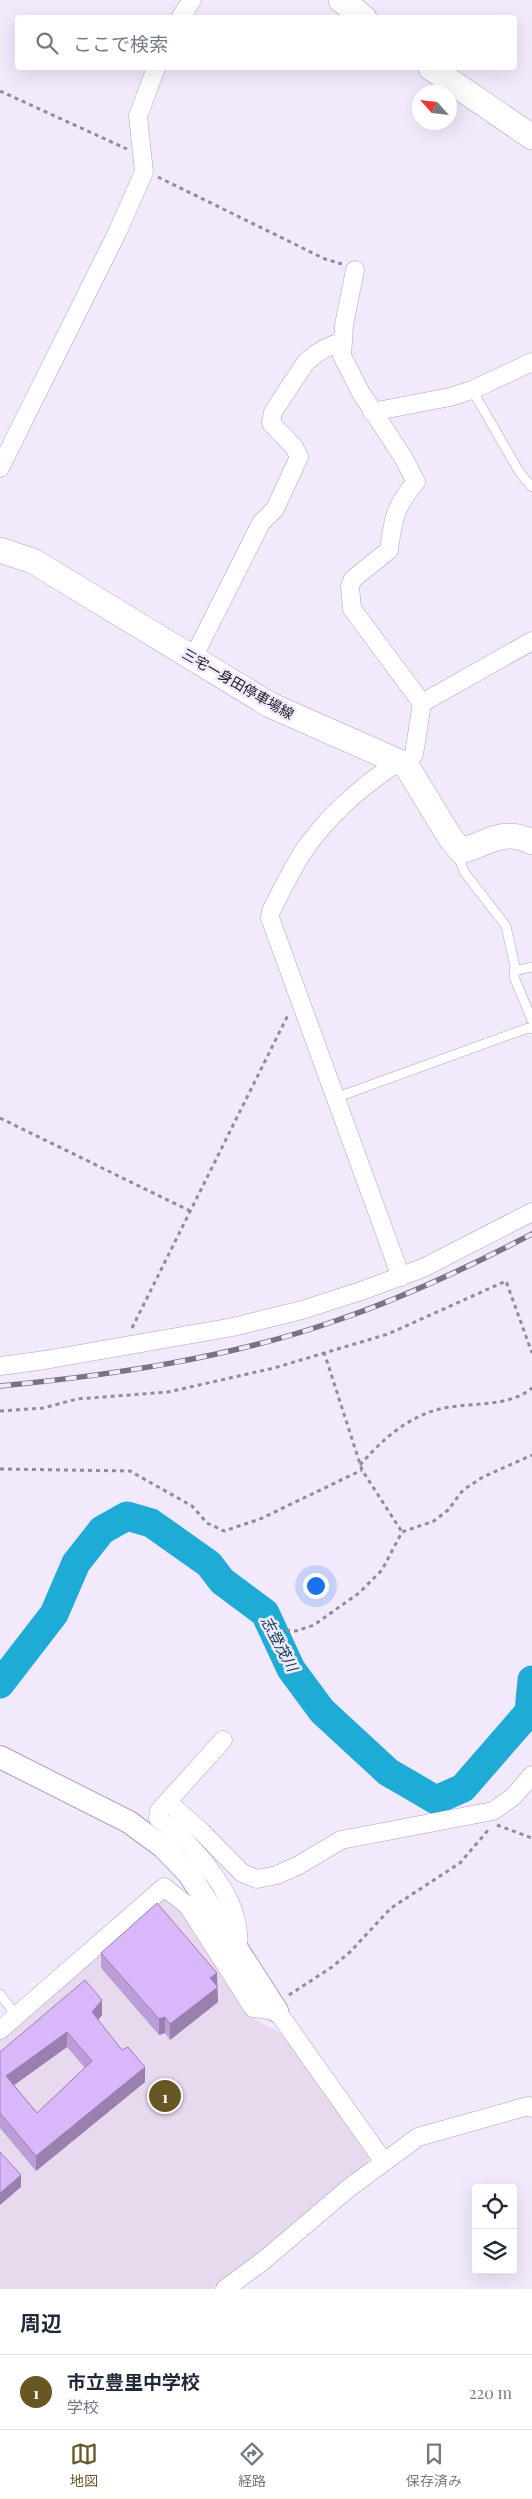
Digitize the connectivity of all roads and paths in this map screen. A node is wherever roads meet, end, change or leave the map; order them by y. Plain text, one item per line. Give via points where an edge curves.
1 (192, 0) edge
2 (341, 0) edge
3 (182, 15) edge
4 (360, 15) edge
5 (155, 70) edge
6 (434, 70) edge
7 (0, 91) edge
8 (532, 137) edge
9 (142, 153) junction
10 (144, 172) junction
11 (355, 270) joint
12 (342, 342) junction
13 (532, 362) edge
14 (472, 390) junction
15 (372, 412) junction
16 (0, 468) edge
17 (532, 487) edge
18 (0, 550) edge
19 (532, 641) edge
20 (193, 658) junction
21 (422, 703) junction
22 (402, 764) junction
23 (532, 842) edge
24 (461, 851) junction
25 (532, 966) edge
26 (514, 971) junction
27 (297, 997) junction
28 (532, 1020) edge
29 (532, 1029) edge
30 (335, 1098) junction
31 (0, 1118) edge
32 (190, 1211) junction
33 (532, 1212) edge
34 (401, 1277) junction
35 (123, 1346) junction
36 (324, 1352) junction
37 (532, 1353) edge
38 (0, 1366) edge
39 (532, 1388) edge
40 (0, 1411) edge
41 (532, 1455) edge
42 (360, 1465) junction
43 (0, 1470) edge
44 (362, 1470) junction
45 (402, 1532) junction
46 (286, 1630) dead end
47 (222, 1740) dead end
48 (0, 1757) edge
49 (532, 1775) edge
50 (168, 1802) junction
51 (532, 1838) edge
52 (236, 1948) junction
53 (0, 1994) edge
54 (276, 2008) junction
55 (16, 2015) junction
56 (0, 2030) edge
57 (532, 2108) edge
58 (384, 2162) junction
59 (225, 2289) edge

1 - 3 street
2 - 4 main road
5 - 9 street via 138,116
6 - 8 main road
7 - 9 path via 119,147
9 - 10 street
10 - 11 path via 325,259
10 - 16 street
11 - 12 street
12 - 15 street via 342,356
12 - 20 street via 333,344 306,362 273,412 271,423 294,447 298,463 275,509 261,523
13 - 14 street
14 - 15 street
14 - 17 lane via 520,473
15 - 21 street via 416,482 394,514 389,550 353,579 350,586 352,609
18 - 20 main road, 三宅一身田停車場線 via 33,561
19 - 21 street
20 - 22 main road, 三宅一身田停車場線 via 270,705
21 - 22 street via 414,754
22 - 24 main road
22 - 27 street via 353,795 316,834 271,911 270,918
23 - 24 main road via 502,836
24 - 26 lane via 460,861 465,873 506,926
25 - 26 lane
26 - 28 lane
27 - 30 street
27 - 32 path
29 - 30 lane
30 - 34 street
31 - 32 path
32 - 35 path
33 - 34 street
34 - 35 street via 269,1320
35 - 38 street
36 - 37 path via 388,1334 506,1281
36 - 40 path via 265,1370 168,1392 78,1399 43,1408
36 - 42 path
39 - 42 path via 514,1398 438,1409 418,1417 383,1440
41 - 45 path via 483,1477 463,1490 448,1510 434,1521
42 - 44 path
43 - 44 path via 130,1471 192,1506 207,1523 224,1531 260,1520
44 - 45 path
45 - 46 path via 382,1570 359,1593 314,1625 296,1631
47 - 50 street
48 - 52 street via 129,1822 162,1847 189,1874
49 - 50 street via 514,1796 493,1811 341,1840 299,1865 277,1875 257,1879 242,1874
50 - 52 street via 159,1811 158,1818 185,1841 218,1881 237,1922
51 - 54 path via 494,1824 460,1863 391,1908 332,1967
52 - 54 street
53 - 55 lane
54 - 55 street via 253,2008 188,1906 164,1887
54 - 58 street
55 - 56 street
57 - 58 street via 528,2106 418,2137
58 - 59 street

